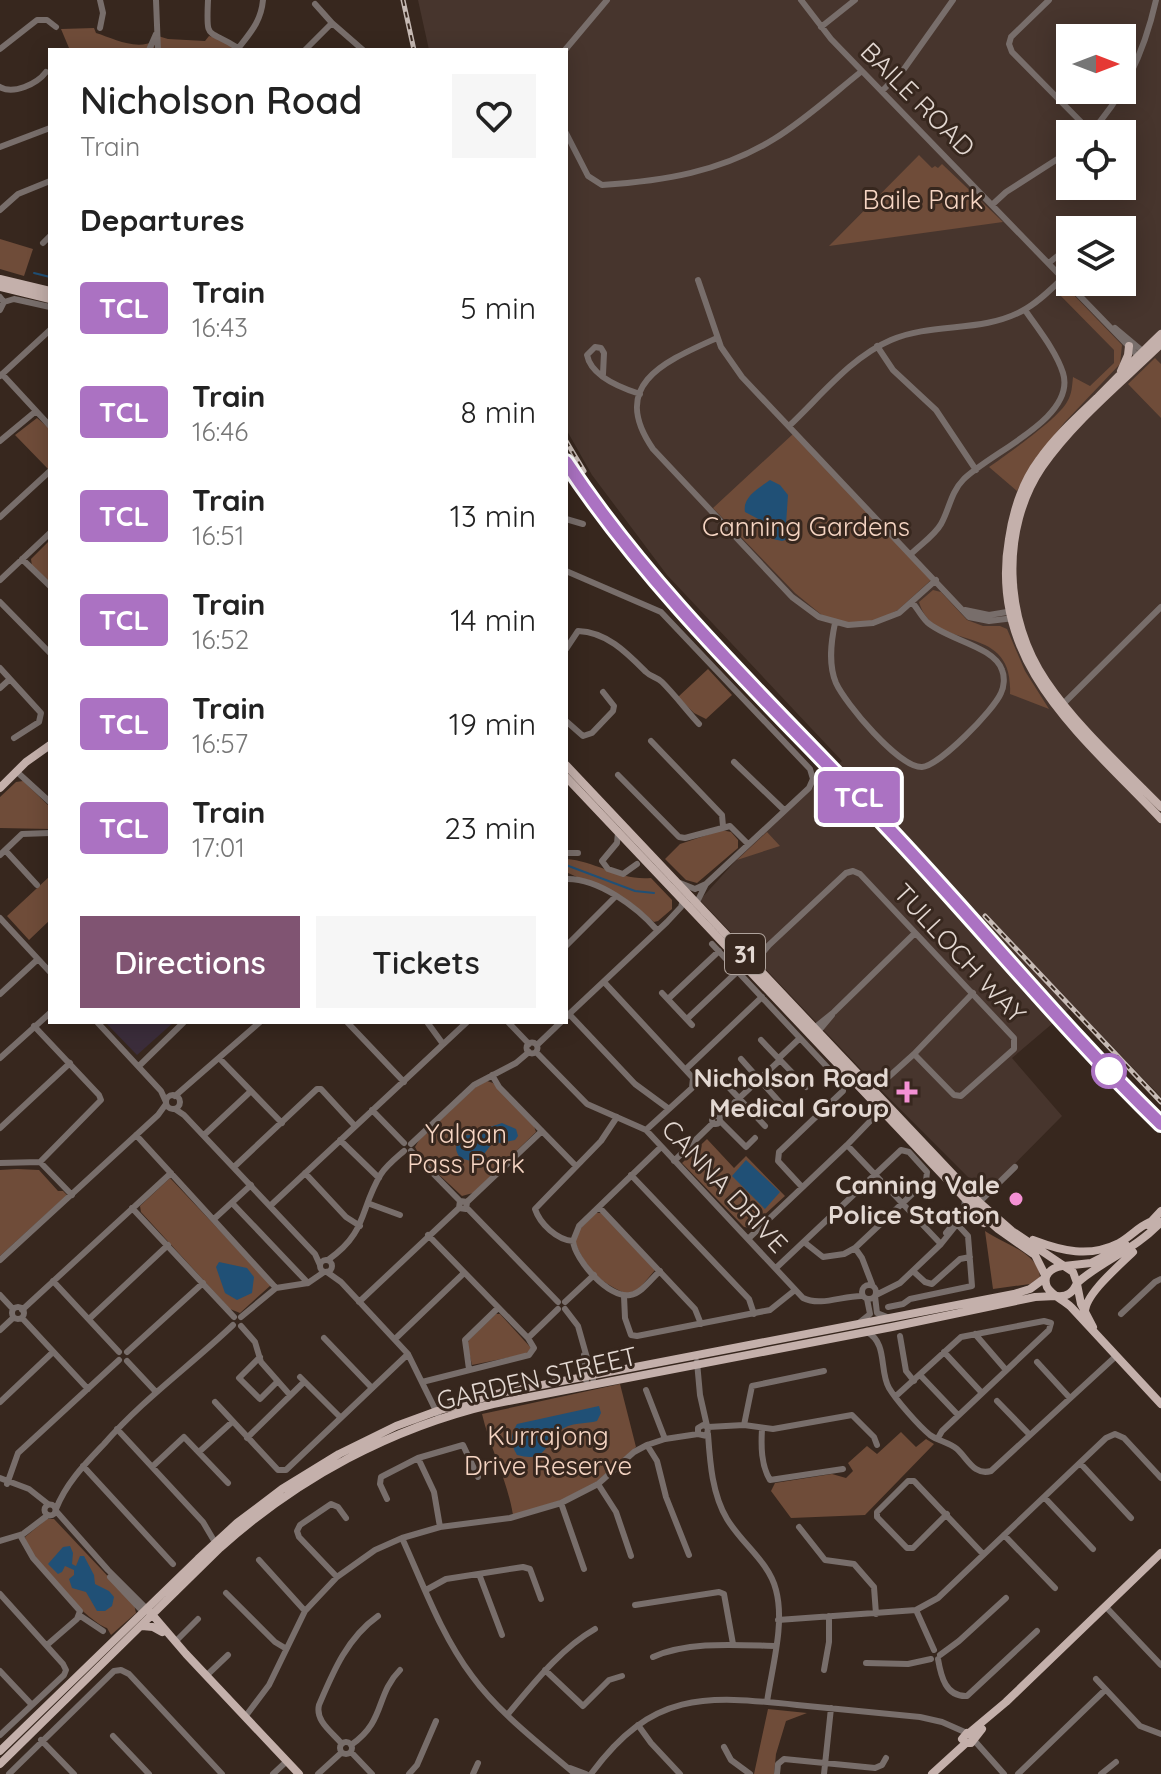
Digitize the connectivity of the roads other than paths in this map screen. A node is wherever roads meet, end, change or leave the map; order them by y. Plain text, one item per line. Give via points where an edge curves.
1 (100, 0) edge
2 (156, 0) edge
3 (208, 0) edge
4 (263, 0) edge
5 (607, 0) edge
6 (801, 0) edge
7 (855, 0) edge
8 (953, 0) edge
9 (1049, 0) edge
10 (1156, 0) edge
11 (315, 4) dead end
12 (332, 23) junction
13 (56, 27) dead end
14 (821, 27) junction
15 (100, 28) dead end
16 (156, 34) junction
17 (150, 48) edge
18 (158, 48) edge
19 (235, 48) edge
20 (238, 48) edge
21 (307, 48) edge
22 (361, 48) edge
23 (567, 48) edge
24 (0, 49) edge
25 (862, 71) junction
26 (46, 72) dead end
27 (0, 87) edge
28 (882, 91) junction
29 (1077, 120) edge
30 (1101, 120) edge
31 (48, 129) edge
32 (568, 137) edge
33 (0, 147) edge
34 (1056, 160) edge
35 (48, 182) edge
36 (993, 204) junction
37 (0, 210) edge
38 (48, 238) edge
39 (43, 243) dead end
40 (1056, 257) edge
41 (1050, 262) junction
42 (1056, 268) edge
43 (0, 279) edge
44 (698, 280) dead end
45 (1056, 284) edge
46 (0, 287) edge
47 (48, 291) edge
48 (1083, 296) edge
49 (48, 299) edge
50 (2, 300) edge
51 (48, 307) edge
52 (0, 310) edge
53 (1025, 310) junction
54 (1112, 326) junction
55 (48, 332) edge
56 (1161, 334) edge
57 (717, 338) junction
58 (1161, 344) edge
59 (877, 346) junction
60 (1129, 346) junction
61 (1143, 356) junction
62 (603, 374) dead end
63 (1, 375) edge
64 (1119, 376) junction
65 (640, 394) junction
66 (36, 411) junction
67 (48, 424) edge
68 (789, 426) junction
69 (0, 441) edge
70 (976, 470) junction
71 (48, 473) edge
72 (44, 477) junction
73 (48, 482) edge
74 (0, 517) edge
75 (568, 520) edge
76 (583, 524) dead end
77 (48, 535) edge
78 (911, 554) junction
79 (22, 559) junction
80 (568, 572) edge
81 (0, 580) edge
82 (936, 580) junction
83 (48, 584) edge
84 (912, 602) junction
85 (1, 605) edge
86 (1161, 607) edge
87 (1013, 615) junction
88 (835, 623) junction
89 (568, 646) edge
90 (48, 651) edge
91 (0, 668) edge
92 (10, 679) junction
93 (0, 688) edge
94 (603, 692) dead end
95 (1060, 706) junction
96 (568, 723) edge
97 (699, 724) dead end
98 (14, 738) dead end
99 (651, 741) dead end
100 (48, 750) edge
101 (734, 762) dead end
102 (568, 767) edge
103 (18, 772) junction
104 (618, 775) dead end
105 (568, 779) edge
106 (0, 790) edge
107 (48, 800) edge
108 (1161, 807) edge
109 (784, 810) junction
110 (1161, 819) edge
111 (723, 826) junction
112 (48, 833) edge
113 (618, 833) junction
114 (639, 843) junction
115 (748, 844) junction
116 (615, 846) junction
117 (2, 852) edge
118 (568, 853) edge
119 (578, 853) dead end
120 (639, 860) junction
121 (651, 867) junction
122 (568, 878) edge
123 (676, 881) junction
124 (706, 884) junction
125 (37, 885) dead end
126 (616, 896) junction
127 (683, 900) junction
128 (694, 908) junction
129 (0, 918) edge
130 (667, 922) junction
131 (657, 930) junction
132 (915, 933) junction
133 (568, 944) edge
134 (712, 944) dead end
135 (719, 951) junction
136 (38, 959) junction
137 (749, 964) junction
138 (48, 970) edge
139 (738, 971) junction
140 (604, 982) junction
141 (0, 993) edge
142 (662, 993) dead end
143 (973, 993) junction
144 (762, 997) junction
145 (668, 999) junction
146 (48, 1015) edge
147 (568, 1015) edge
148 (568, 1017) edge
149 (99, 1024) edge
150 (182, 1024) edge
151 (258, 1024) edge
152 (349, 1024) edge
153 (428, 1024) edge
154 (465, 1024) edge
155 (510, 1024) edge
156 (559, 1024) edge
157 (34, 1026) junction
158 (811, 1033) junction
159 (761, 1040) dead end
160 (443, 1044) junction
161 (533, 1048) junction
162 (914, 1054) junction
163 (0, 1058) edge
164 (220, 1059) junction
165 (741, 1059) dead end
166 (780, 1059) junction
167 (70, 1063) junction
168 (137, 1065) junction
169 (686, 1069) junction
170 (492, 1075) junction
171 (720, 1078) dead end
172 (760, 1080) junction
173 (404, 1082) junction
174 (806, 1087) dead end
175 (875, 1090) junction
176 (251, 1091) junction
177 (739, 1099) junction
178 (173, 1102) junction
179 (783, 1106) dead end
180 (879, 1108) junction
181 (669, 1109) junction
182 (372, 1110) junction
183 (886, 1116) junction
184 (617, 1117) junction
185 (718, 1121) junction
186 (282, 1123) junction
187 (355, 1126) junction
188 (765, 1126) dead end
189 (0, 1128) edge
190 (646, 1130) junction
191 (542, 1131) junction
192 (136, 1135) junction
193 (204, 1135) junction
194 (755, 1138) dead end
195 (340, 1140) junction
196 (847, 1145) junction
197 (408, 1147) junction
198 (661, 1147) junction
199 (674, 1161) junction
200 (40, 1162) junction
201 (0, 1163) edge
202 (576, 1166) junction
203 (234, 1167) junction
204 (1015, 1167) dead end
205 (171, 1173) junction
206 (305, 1173) junction
207 (875, 1174) junction
208 (631, 1175) junction
209 (379, 1178) junction
210 (251, 1185) junction
211 (802, 1187) junction
212 (72, 1195) junction
213 (965, 1198) junction
214 (232, 1203) junction
215 (903, 1203) junction
216 (370, 1204) junction
217 (463, 1205) junction
218 (270, 1206) junction
219 (977, 1206) junction
220 (599, 1207) junction
221 (132, 1208) junction
222 (1161, 1211) edge
223 (400, 1215) dead end
224 (214, 1219) junction
225 (961, 1221) junction
226 (1150, 1222) junction
227 (1161, 1222) edge
228 (360, 1226) junction
229 (428, 1235) junction
230 (1013, 1236) junction
231 (1147, 1237) junction
232 (748, 1239) junction
233 (573, 1241) junction
234 (804, 1242) junction
235 (939, 1242) junction
236 (168, 1245) junction
237 (855, 1248) junction
238 (970, 1257) junction
239 (0, 1260) edge
240 (326, 1266) junction
241 (1063, 1266) junction
242 (776, 1268) junction
243 (660, 1271) junction
244 (913, 1271) junction
245 (464, 1273) junction
246 (866, 1274) junction
247 (594, 1275) junction
248 (1046, 1278) junction
249 (1161, 1279) edge
250 (311, 1280) junction
251 (53, 1281) junction
252 (203, 1283) junction
253 (930, 1284) junction
254 (1077, 1284) junction
255 (276, 1288) junction
256 (795, 1290) junction
257 (875, 1291) junction
258 (864, 1292) junction
259 (0, 1295) edge
260 (931, 1295) junction
261 (624, 1296) junction
262 (1056, 1296) junction
263 (359, 1302) junction
264 (561, 1306) junction
265 (888, 1307) dead end
266 (498, 1308) junction
267 (938, 1308) junction
268 (13, 1309) junction
269 (980, 1309) junction
270 (22, 1310) junction
271 (1085, 1312) junction
272 (754, 1314) junction
273 (1121, 1314) dead end
274 (13, 1318) junction
275 (22, 1318) junction
276 (89, 1319) junction
277 (237, 1321) junction
278 (891, 1323) junction
279 (701, 1324) junction
280 (857, 1324) junction
281 (0, 1330) edge
282 (867, 1332) junction
283 (975, 1334) junction
284 (900, 1336) dead end
285 (324, 1338) dead end
286 (528, 1338) junction
287 (395, 1339) junction
288 (1098, 1339) junction
289 (758, 1344) junction
290 (879, 1345) junction
291 (789, 1346) junction
292 (53, 1352) junction
293 (127, 1352) junction
294 (944, 1352) junction
295 (408, 1354) junction
296 (119, 1356) junction
297 (260, 1357) junction
298 (1115, 1357) junction
299 (693, 1360) junction
300 (127, 1361) junction
301 (1037, 1362) dead end
302 (469, 1369) junction
303 (1006, 1370) junction
304 (824, 1371) dead end
305 (917, 1378) junction
306 (590, 1380) junction
307 (277, 1382) junction
308 (422, 1382) junction
309 (372, 1388) junction
310 (88, 1389) junction
311 (646, 1390) dead end
312 (156, 1392) junction
313 (982, 1393) junction
314 (290, 1395) junction
315 (896, 1396) junction
316 (1069, 1397) junction
317 (997, 1401) dead end
318 (0, 1402) edge
319 (215, 1402) dead end
320 (1161, 1404) edge
321 (958, 1415) junction
322 (435, 1416) junction
323 (341, 1418) junction
324 (232, 1422) junction
325 (744, 1425) junction
326 (117, 1429) junction
327 (762, 1429) junction
328 (704, 1431) junction
329 (1029, 1434) junction
330 (247, 1438) junction
331 (665, 1439) junction
332 (941, 1439) junction
333 (647, 1445) junction
334 (877, 1445) dead end
335 (200, 1451) junction
336 (418, 1458) junction
337 (1080, 1463) junction
338 (83, 1466) junction
339 (153, 1466) junction
340 (843, 1469) dead end
341 (478, 1477) dead end
342 (1161, 1478) edge
343 (4, 1481) edge
344 (228, 1483) dead end
345 (598, 1484) junction
346 (1044, 1497) junction
347 (387, 1499) dead end
348 (561, 1503) junction
349 (50, 1510) junction
350 (947, 1514) junction
351 (346, 1518) dead end
352 (1131, 1518) dead end
353 (440, 1527) junction
354 (799, 1527) dead end
355 (20, 1535) junction
356 (1004, 1535) junction
357 (402, 1538) junction
358 (0, 1541) edge
359 (221, 1543) junction
360 (1093, 1549) dead end
361 (1161, 1553) edge
362 (983, 1554) junction
363 (689, 1555) dead end
364 (631, 1556) dead end
365 (259, 1560) dead end
366 (173, 1564) dead end
367 (584, 1569) dead end
368 (479, 1574) junction
369 (337, 1577) junction
370 (190, 1580) junction
371 (1055, 1588) dead end
372 (426, 1590) junction
373 (226, 1593) dead end
374 (0, 1594) edge
375 (1006, 1598) dead end
376 (541, 1599) dead end
377 (635, 1605) dead end
378 (1106, 1607) junction
379 (916, 1610) junction
380 (305, 1611) junction
381 (148, 1614) junction
382 (876, 1614) junction
383 (79, 1615) junction
384 (378, 1616) dead end
385 (829, 1616) junction
386 (778, 1617) junction
387 (198, 1619) dead end
388 (142, 1626) junction
389 (161, 1628) junction
390 (595, 1629) dead end
391 (103, 1631) dead end
392 (1037, 1631) dead end
393 (502, 1635) dead end
394 (174, 1642) junction
395 (733, 1644) junction
396 (47, 1645) junction
397 (775, 1646) junction
398 (285, 1648) junction
399 (228, 1655) dead end
400 (934, 1655) junction
401 (653, 1657) dead end
402 (866, 1663) dead end
403 (1161, 1665) edge
404 (400, 1670) dead end
405 (545, 1670) junction
406 (824, 1670) dead end
407 (0, 1671) edge
408 (206, 1676) junction
409 (622, 1676) dead end
410 (1096, 1679) dead end
411 (1105, 1690) junction
412 (767, 1702) junction
413 (32, 1705) junction
414 (831, 1708) junction
415 (508, 1714) junction
416 (244, 1715) junction
417 (436, 1721) dead end
418 (638, 1725) junction
419 (1161, 1734) edge
420 (0, 1735) edge
421 (113, 1736) dead end
422 (968, 1738) junction
423 (41, 1740) junction
424 (342, 1744) junction
425 (724, 1747) dead end
426 (351, 1748) junction
427 (0, 1751) edge
428 (341, 1753) junction
429 (886, 1758) dead end
430 (287, 1761) junction
431 (825, 1762) junction
432 (1116, 1762) dead end
433 (478, 1763) dead end
434 (0, 1764) edge
435 (567, 1767) junction
436 (865, 1770) edge
437 (9, 1774) edge
438 (74, 1774) edge
439 (149, 1774) edge
440 (222, 1774) edge
441 (273, 1774) edge
442 (299, 1774) edge
443 (318, 1774) edge
444 (372, 1774) edge
445 (409, 1774) edge
446 (473, 1774) edge
447 (575, 1774) edge
448 (589, 1774) edge
449 (680, 1774) edge
450 (750, 1774) edge
451 (777, 1774) edge
452 (824, 1774) edge
453 (932, 1774) edge
454 (1004, 1774) edge
455 (1018, 1774) edge
456 (1101, 1774) edge

1 - 15 street
2 - 16 street
3 - 19 street via 207,29
4 - 20 street via 255,28
5 - 23 street
6 - 14 street, BAILE ROAD
7 - 14 street
8 - 28 street
9 - 29 street via 1009,44
10 - 30 street via 1125,85
11 - 12 street
12 - 21 street
12 - 22 street
13 - 24 street via 37,20
14 - 25 street, BAILE ROAD
16 - 17 street
16 - 18 street
25 - 28 street, BAILE ROAD
25 - 32 street via 774,139 716,167 681,176 602,185 588,176
26 - 27 street via 40,80 14,90
28 - 36 street, BAILE ROAD
31 - 33 street
34 - 36 street
35 - 37 street via 18,194
36 - 41 street, BAILE ROAD
38 - 39 street
40 - 41 street
41 - 42 street, BAILE ROAD
43 - 47 main road
44 - 57 street
45 - 53 street
46 - 49 main road
48 - 54 street, BAILE ROAD
50 - 51 street
50 - 52 street
53 - 59 street via 997,321 902,335
53 - 70 street via 1060,364 1062,399 1042,421
54 - 60 street, BAILE ROAD
54 - 61 street, BAILE ROAD
55 - 63 street
56 - 61 main road
57 - 65 street via 659,367
57 - 68 street via 742,377
58 - 61 main road
59 - 68 street
59 - 70 street via 893,370 936,410
60 - 61 street, BAILE ROAD
60 - 64 main road
61 - 64 main road
61 - 87 main road via 1033,482 1014,549
62 - 65 street via 616,386
63 - 66 street
64 - 87 main road via 1062,432 1028,479 1007,547 1005,572
65 - 88 street via 639,425 653,449 792,597
66 - 67 street
66 - 69 street
68 - 78 street
70 - 78 street via 959,485 941,526
71 - 72 street
72 - 73 street
72 - 74 street
75 - 76 street
77 - 79 street
78 - 82 street
79 - 81 street
79 - 83 street
80 - 109 street via 665,616 810,769 809,788
82 - 84 street
82 - 87 street via 969,617
84 - 88 street via 873,623
84 - 88 street via 928,622 998,660 1004,679 1003,691 978,723 922,767 888,747 836,683 831,665
85 - 90 street
86 - 95 street
87 - 95 main road via 1027,664
89 - 97 street via 578,631 623,648
91 - 92 street
92 - 93 street
92 - 98 street via 39,709 41,718
94 - 96 street via 613,711 592,733 583,736
95 - 108 main road
95 - 110 main road
99 - 111 street via 722,815
100 - 103 main road
101 - 109 street
102 - 114 main road, 31
103 - 106 main road
103 - 107 street
104 - 111 street via 679,837
105 - 113 main road, 31
109 - 115 street
111 - 115 street via 730,826
112 - 117 street via 25,833
113 - 116 street
113 - 120 main road, 31
114 - 121 main road via 635,845
114 - 123 main road, 31
115 - 124 street
116 - 120 street via 625,845
116 - 120 street via 602,861 608,869 626,874
117 - 125 street
118 - 119 street
120 - 121 main road, 31
121 - 127 main road, 31
122 - 126 street
123 - 124 street via 695,889
123 - 128 main road, 31
124 - 128 street
126 - 131 street
126 - 133 street
127 - 128 main road, 31
127 - 130 street
128 - 130 street
128 - 137 main road, 31
129 - 136 street
130 - 131 street
131 - 140 street
132 - 137 street, TULLOCH WAY via 853,871
132 - 143 street, TULLOCH WAY
132 - 158 street
134 - 135 street
135 - 139 street
135 - 145 street
136 - 138 street
136 - 141 street
137 - 158 main road, 31
139 - 144 street
139 - 145 street via 689,1022
140 - 147 street
140 - 169 street
142 - 145 street
143 - 162 street
143 - 162 street, TULLOCH WAY via 1014,1038 1014,1049 961,1096
144 - 158 street
144 - 169 street
146 - 157 street
148 - 181 street via 635,1084
149 - 168 street
150 - 168 street
151 - 164 street
152 - 173 street
153 - 160 street
154 - 160 street
155 - 161 street, CANNA DRIVE
156 - 161 street
157 - 163 street
157 - 167 street
158 - 166 street
158 - 175 main road, 31
158 - 180 main road, 31
158 - 211 street via 843,1091 779,1152 777,1157
159 - 166 street
160 - 173 street
161 - 170 street
161 - 184 street, CANNA DRIVE via 587,1104
162 - 175 street
164 - 176 street
164 - 178 street
165 - 172 street
166 - 172 street
166 - 174 street
167 - 189 street
167 - 200 street via 101,1100
168 - 178 street
169 - 181 street via 693,1085
170 - 191 street
170 - 197 street via 474,1085
171 - 177 street
172 - 177 street
172 - 179 street
173 - 182 street
175 - 219 main road, 31
176 - 186 street
176 - 193 street
177 - 185 street
177 - 188 street
178 - 192 street
178 - 193 street
180 - 183 main road, 31
180 - 196 street
181 - 190 street
182 - 187 street
182 - 197 street
183 - 196 street
183 - 213 main road, 31
184 - 190 street, CANNA DRIVE
184 - 202 street
185 - 194 street via 746,1147
185 - 199 street
186 - 187 street via 321,1089
186 - 203 street
187 - 195 street
190 - 198 street, CANNA DRIVE
191 - 202 street
191 - 217 street
192 - 205 street
192 - 212 street
193 - 203 street
195 - 206 street
195 - 209 street
196 - 207 street
196 - 211 street
197 - 209 street
197 - 217 street
198 - 199 street, CANNA DRIVE
198 - 208 street
199 - 232 street, CANNA DRIVE
200 - 201 street
200 - 212 street
202 - 233 street via 535,1209 558,1238
203 - 210 street
204 - 219 street
205 - 221 street
205 - 224 street
206 - 218 street
206 - 228 street
207 - 215 street
207 - 215 street via 901,1150 909,1152 928,1176
207 - 234 street
208 - 220 street
208 - 272 street via 749,1299
209 - 216 street
210 - 214 street
210 - 218 street
211 - 232 street
212 - 239 street
213 - 219 main road, 31
213 - 235 street via 964,1211
214 - 224 street
214 - 250 street
215 - 235 street
215 - 237 street
216 - 223 street
216 - 228 street
217 - 229 street
217 - 264 street
218 - 240 street
219 - 225 street
219 - 230 main road, 31
220 - 233 street
220 - 243 street
221 - 236 street
221 - 251 street
222 - 226 main road, 31
224 - 255 street
225 - 230 main road via 974,1217 1004,1237
225 - 238 street
225 - 244 street
226 - 230 main road, 31 via 1120,1243 1089,1252
226 - 241 main road, 31 via 1110,1255
227 - 231 main road
228 - 240 street
229 - 245 street
229 - 263 street
230 - 241 main road, 31
230 - 248 main road, 31 via 1035,1255
231 - 254 main road
231 - 271 main road via 1101,1285
232 - 242 street, CANNA DRIVE
233 - 247 street via 578,1258
234 - 237 street via 823,1257
234 - 242 street
235 - 257 street via 897,1281
236 - 252 street
236 - 276 street
237 - 246 street
238 - 253 street
238 - 260 street via 972,1286
240 - 250 street
240 - 263 street
241 - 248 main road, 31 via 1052,1268
241 - 254 main road, 31 via 1073,1272
242 - 256 street, CANNA DRIVE
243 - 261 street via 639,1291
243 - 279 street via 698,1312
244 - 253 street
244 - 257 street via 896,1286
245 - 266 street
245 - 287 street
246 - 257 street
246 - 258 street
247 - 261 street
247 - 264 street
248 - 262 main road, 31
248 - 267 main road, GARDEN STREET via 1023,1292
249 - 273 street
250 - 255 street
251 - 270 street
251 - 276 street
252 - 277 street
252 - 293 street
253 - 260 street
254 - 262 main road via 1067,1295
254 - 271 main road
255 - 277 street
256 - 258 street, CANNA DRIVE via 812,1302
256 - 272 street via 776,1307
257 - 258 street
257 - 258 street
257 - 278 street via 877,1313
258 - 280 street via 870,1314
259 - 268 street
260 - 265 street
260 - 267 street
261 - 279 street via 633,1336
262 - 269 main road, GARDEN STREET
262 - 288 main road
263 - 287 street
264 - 286 street
264 - 306 street via 578,1326
266 - 286 street
266 - 302 street via 465,1340
267 - 269 main road
267 - 278 main road, GARDEN STREET
268 - 270 street
268 - 274 street
269 - 278 main road, GARDEN STREET
270 - 275 street
271 - 288 main road
272 - 279 street
274 - 275 street
274 - 281 street
275 - 292 street
276 - 296 street
277 - 297 street
277 - 312 street
278 - 280 main road, GARDEN STREET
278 - 282 main road, GARDEN STREET
278 - 290 street
280 - 289 main road, GARDEN STREET
282 - 290 street
282 - 291 main road, GARDEN STREET
283 - 294 street via 961,1337
283 - 303 street
283 - 303 street via 1051,1323
284 - 305 street via 906,1371
285 - 309 street
286 - 302 street via 534,1348 529,1355
287 - 295 street
288 - 298 main road
289 - 291 main road
289 - 299 main road, GARDEN STREET
290 - 315 street via 888,1387
291 - 299 main road, GARDEN STREET
292 - 310 street
292 - 318 street
293 - 296 street
293 - 300 street
294 - 305 street
294 - 313 street
295 - 308 street
295 - 309 street
296 - 300 street
296 - 310 street
297 - 307 street
297 - 307 street via 239,1378 260,1399
298 - 316 street
298 - 320 main road
299 - 306 main road, GARDEN STREET
299 - 328 street
300 - 312 street
301 - 316 street
302 - 308 street
303 - 313 street
304 - 325 street via 752,1386
305 - 315 street
305 - 321 street
306 - 322 main road, GARDEN STREET via 500,1393
307 - 314 street
308 - 322 street
309 - 323 street
310 - 343 street via 18,1453
311 - 331 street
312 - 326 street
313 - 321 street
314 - 323 street via 302,1379
314 - 330 street
315 - 332 street via 931,1436
316 - 329 street
317 - 329 street
319 - 324 street
321 - 332 street
322 - 359 main road, GARDEN STREET via 324,1471
323 - 330 street via 286,1470 278,1470
324 - 330 street
324 - 335 street
325 - 327 street
325 - 328 street
326 - 338 street
326 - 339 street
327 - 334 street via 852,1415
327 - 340 street via 770,1480
328 - 331 street
328 - 386 street via 725,1516 769,1572
329 - 332 street via 983,1473
331 - 333 street
333 - 345 street
333 - 363 street
335 - 339 street via 184,1437
335 - 344 street
336 - 341 street via 463,1445
336 - 347 street via 381,1477
336 - 353 street via 434,1492
337 - 342 street via 1115,1434
337 - 346 street
337 - 352 street
338 - 349 street
338 - 366 street
339 - 359 street
343 - 349 street
345 - 348 street
345 - 364 street via 616,1512
346 - 356 street
346 - 360 street
348 - 353 street via 510,1518
348 - 367 street
349 - 355 street
349 - 381 street
350 - 350 street via 911,1480 877,1517 913,1548
350 - 362 street
351 - 369 street via 331,1504 297,1531
353 - 357 street
354 - 382 street via 825,1560 854,1564 874,1587
355 - 358 street
355 - 383 street via 34,1560 79,1608
356 - 362 street
356 - 371 street
357 - 369 street
357 - 372 street
359 - 370 main road, GARDEN STREET
359 - 381 main road, GARDEN STREET
361 - 378 main road
362 - 379 street via 938,1598
365 - 380 street
368 - 372 street via 446,1579
368 - 376 street via 530,1569
368 - 393 street
369 - 380 street
370 - 381 main road, GARDEN STREET
370 - 389 main road via 166,1609
372 - 415 street via 472,1677
373 - 398 street
374 - 396 street
375 - 400 street
377 - 395 street via 724,1594
378 - 403 street
378 - 422 main road
379 - 382 street
379 - 400 street
380 - 398 street
381 - 388 main road, GARDEN STREET
381 - 389 main road
381 - 427 main road, GARDEN STREET
382 - 385 street
383 - 391 street
383 - 396 street
384 - 424 street via 339,1658 317,1711
385 - 386 street
385 - 406 street
386 - 397 street
387 - 394 street
388 - 389 main road
388 - 434 main road, GARDEN STREET
389 - 394 main road
390 - 405 street
392 - 400 street via 967,1696 950,1692
394 - 408 main road
395 - 397 street
395 - 401 street
396 - 413 street via 66,1670
397 - 412 street
398 - 416 street via 263,1693
399 - 408 street
400 - 402 street via 908,1664
404 - 426 street via 390,1680 372,1727
405 - 409 street via 583,1706 609,1680
405 - 415 street
407 - 413 street
408 - 416 main road
410 - 411 street
411 - 419 street via 1140,1726
411 - 455 street
412 - 414 street
412 - 418 street via 707,1699 679,1705
413 - 420 street
414 - 422 street via 920,1717 953,1727
414 - 431 street
415 - 435 street
416 - 430 main road
417 - 445 street
418 - 448 street
418 - 449 street
421 - 439 street
422 - 453 main road
422 - 454 street
423 - 437 street
423 - 438 street
423 - 440 street via 121,1670
424 - 426 street
424 - 428 street
425 - 450 street
426 - 428 street via 348,1755
426 - 444 street
428 - 443 street
429 - 436 street via 879,1767
430 - 441 street
430 - 442 main road
431 - 436 street
431 - 451 street via 784,1759
431 - 452 street
432 - 456 street
433 - 446 street
435 - 447 street
435 - 448 street

